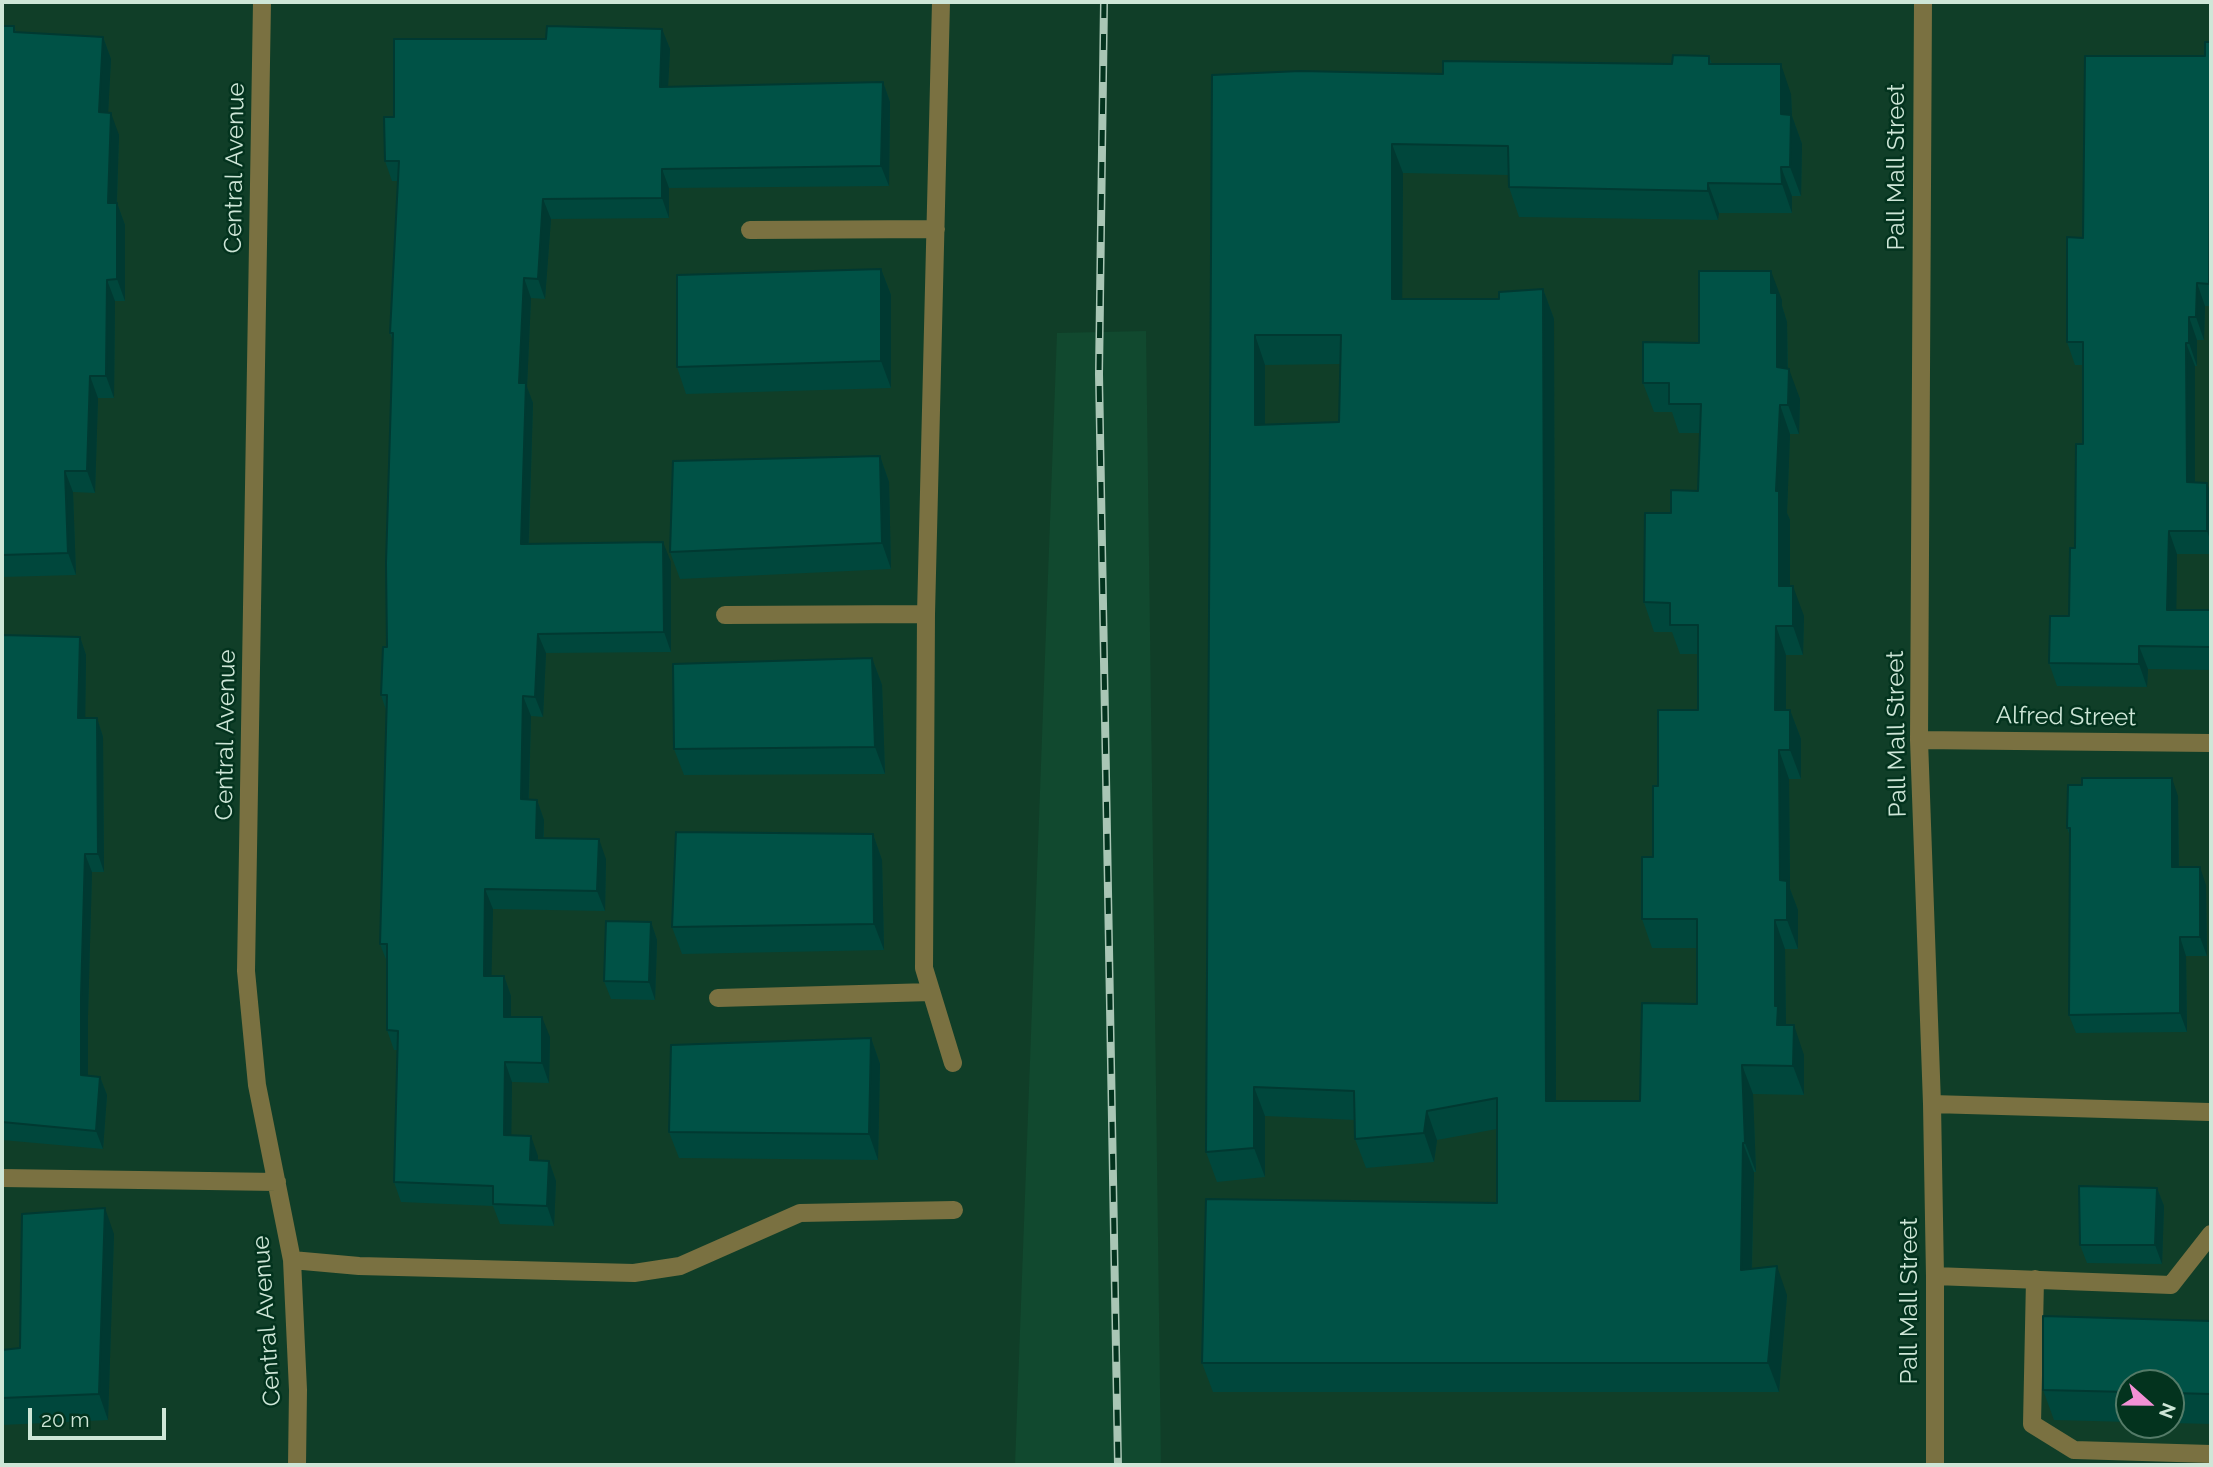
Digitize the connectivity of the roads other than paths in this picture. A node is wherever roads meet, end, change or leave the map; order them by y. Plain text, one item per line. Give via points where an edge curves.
1 (262, 2) edge
2 (941, 2) edge
3 (1923, 2) edge
4 (936, 229) junction
5 (750, 230) dead end
6 (926, 614) junction
7 (724, 615) dead end
8 (1919, 740) junction
9 (2211, 743) edge
10 (931, 992) junction
11 (718, 998) dead end
12 (953, 1063) dead end
13 (1932, 1104) junction
14 (2209, 1112) dead end
15 (2, 1178) edge
16 (277, 1182) junction
17 (954, 1210) dead end
18 (2211, 1234) edge
19 (292, 1259) junction
20 (1935, 1276) junction
21 (2035, 1279) junction
22 (2211, 1454) edge
23 (297, 1465) edge
24 (1935, 1465) edge

1 - 16 street, Central Avenue via 246,971 257,1085
2 - 4 street
3 - 8 street, Pall Mall Street
4 - 5 street
4 - 6 street
6 - 7 street
6 - 10 street via 924,968
8 - 9 street, Alfred Street
8 - 13 street, Pall Mall Street
10 - 11 street
10 - 12 street
13 - 14 street
13 - 20 street, Pall Mall Street
15 - 16 street
16 - 19 street, Central Avenue
17 - 19 street via 800,1213 680,1266 634,1273 359,1266
18 - 21 street via 2171,1285
19 - 23 street, Central Avenue
20 - 21 street
20 - 24 street, Pall Mall Street
21 - 22 street via 2032,1424 2074,1450

